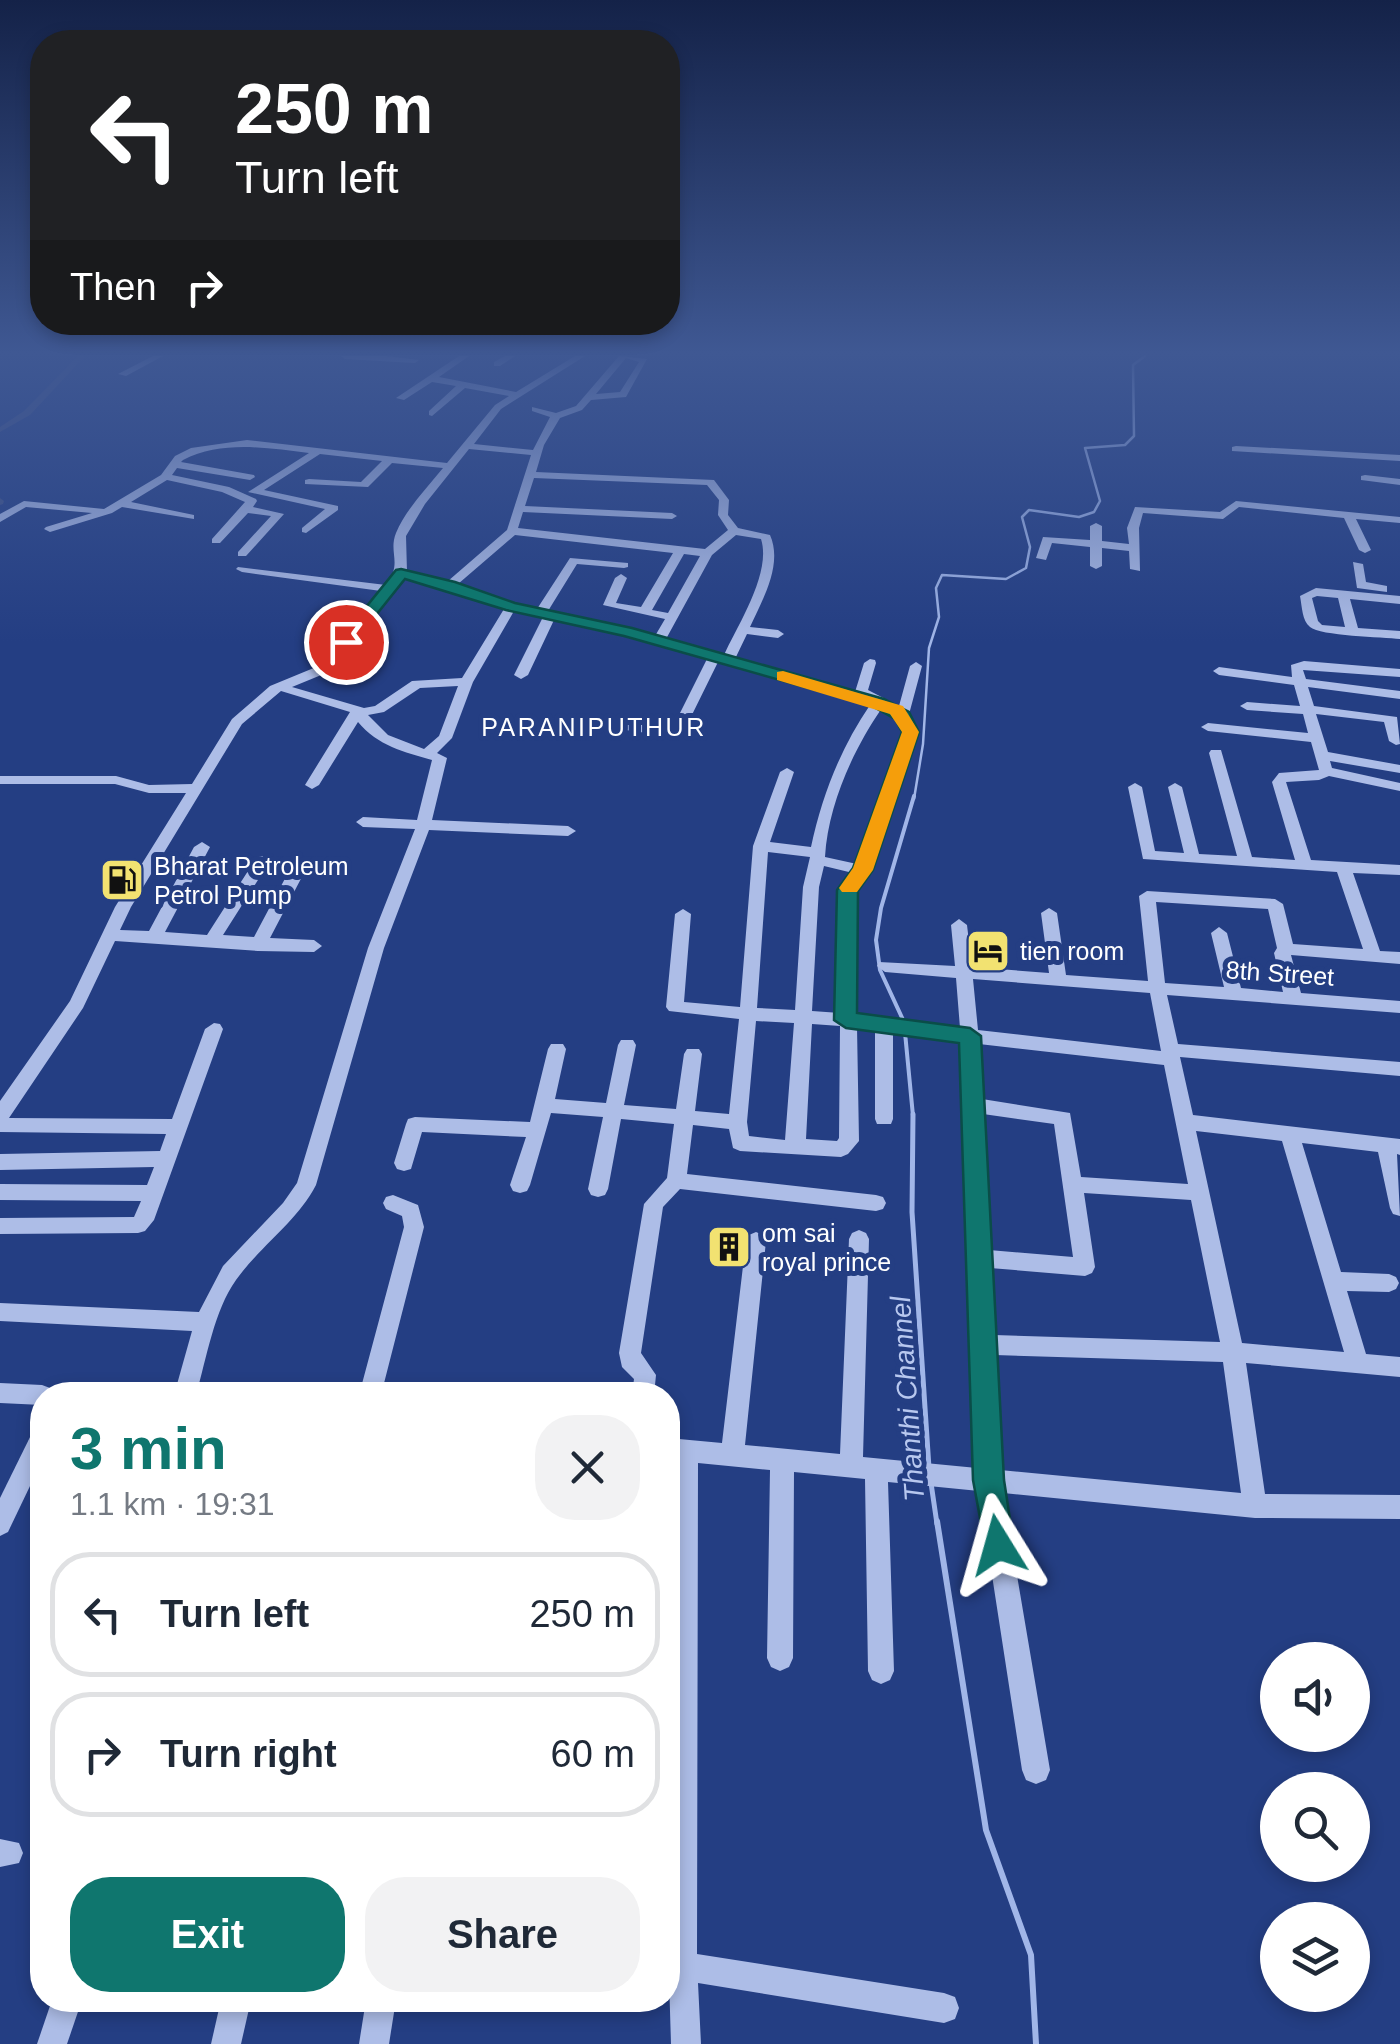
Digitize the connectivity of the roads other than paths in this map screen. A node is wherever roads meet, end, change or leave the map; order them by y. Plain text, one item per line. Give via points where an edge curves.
1 (193, 451) edge
2 (311, 451) edge
3 (462, 451) edge
4 (522, 451) edge
5 (1279, 451) edge
6 (316, 452) junction
7 (538, 453) joint
8 (1400, 458) edge
9 (390, 459) junction
10 (174, 464) junction
11 (450, 466) junction
12 (532, 475) junction
13 (165, 477) junction
14 (250, 477) dead end
15 (1365, 478) dead end
16 (309, 482) dead end
17 (1400, 482) edge
18 (250, 499) junction
19 (113, 507) junction
20 (520, 509) junction
21 (1348, 514) junction
22 (672, 516) dead end
23 (190, 517) dead end
24 (0, 518) edge
25 (1400, 520) edge
26 (1059, 522) dead end
27 (1096, 526) dead end
28 (50, 529) dead end
29 (306, 530) dead end
30 (512, 531) junction
31 (734, 531) junction
32 (216, 540) dead end
33 (1057, 540) junction
34 (1095, 544) junction
35 (1133, 548) junction
36 (680, 550) junction
37 (1365, 550) dead end
38 (707, 553) junction
39 (242, 554) dead end
40 (1042, 558) dead end
41 (1356, 564) dead end
42 (1096, 566) dead end
43 (242, 568) dead end
44 (1136, 569) dead end
45 (401, 574) junction
46 (450, 585) junction
47 (388, 589) junction
48 (1343, 594) junction
49 (1397, 596) edge
50 (511, 607) junction
51 (644, 612) junction
52 (546, 614) junction
53 (672, 617) junction
54 (741, 629) junction
55 (1353, 633) junction
56 (778, 634) dead end
57 (1400, 635) edge
58 (658, 640) junction
59 (721, 659) junction
60 (870, 663) dead end
61 (916, 666) dead end
62 (1218, 672) dead end
63 (1400, 673) edge
64 (521, 675) dead end
65 (466, 682) junction
66 (1297, 682) junction
67 (280, 687) junction
68 (1400, 695) edge
69 (878, 703) junction
70 (1247, 706) dead end
71 (1307, 710) junction
72 (358, 711) junction
73 (902, 716) junction
74 (574, 719) dead end
75 (1208, 728) dead end
76 (1315, 738) junction
77 (1396, 741) dead end
78 (1216, 753) dead end
79 (428, 754) junction
80 (1320, 755) junction
81 (1400, 769) edge
82 (1326, 771) junction
83 (787, 772) dead end
84 (0, 780) edge
85 (312, 785) dead end
86 (1400, 786) edge
87 (187, 787) junction
88 (1176, 787) dead end
89 (1135, 788) dead end
90 (363, 822) dead end
91 (424, 823) junction
92 (568, 831) dead end
93 (202, 846) dead end
94 (761, 846) junction
95 (818, 857) junction
96 (1193, 858) junction
97 (262, 861) dead end
98 (1246, 862) junction
99 (1306, 866) junction
100 (1343, 868) junction
101 (863, 870) junction
102 (1400, 870) edge
103 (297, 871) dead end
104 (1049, 913) dead end
105 (683, 914) dead end
106 (959, 924) dead end
107 (1219, 933) dead end
108 (112, 935) junction
109 (155, 935) junction
110 (210, 942) junction
111 (258, 945) junction
112 (314, 946) dead end
113 (1286, 949) junction
114 (1374, 956) junction
115 (1400, 958) edge
116 (885, 966) dead end
117 (964, 972) junction
118 (1058, 981) junction
119 (1157, 988) junction
120 (1234, 995) junction
121 (1294, 1000) junction
122 (1400, 1007) edge
123 (748, 1014) junction
124 (803, 1017) junction
125 (846, 1020) junction
126 (899, 1024) junction
127 (214, 1028) dead end
128 (970, 1036) junction
129 (627, 1045) dead end
130 (556, 1049) dead end
131 (693, 1054) dead end
132 (1172, 1054) junction
133 (1400, 1070) edge
134 (970, 1105) junction
135 (544, 1106) junction
136 (614, 1111) junction
137 (0, 1116) edge
138 (686, 1117) junction
139 (884, 1119) dead end
140 (738, 1122) junction
141 (1186, 1122) junction
142 (0, 1125) edge
143 (178, 1127) junction
144 (538, 1130) junction
145 (1290, 1136) junction
146 (793, 1146) junction
147 (1393, 1146) edge
148 (166, 1159) junction
149 (0, 1162) edge
150 (404, 1163) dead end
151 (676, 1182) junction
152 (1072, 1184) junction
153 (520, 1185) dead end
154 (598, 1189) dead end
155 (0, 1192) edge
156 (154, 1192) junction
157 (1201, 1193) junction
158 (393, 1203) dead end
159 (876, 1203) dead end
160 (1400, 1208) edge
161 (0, 1226) edge
162 (859, 1239) dead end
163 (756, 1241) dead end
164 (980, 1258) junction
165 (1333, 1281) junction
166 (1389, 1282) dead end
167 (0, 1312) edge
168 (208, 1322) junction
169 (986, 1344) junction
170 (1233, 1352) junction
171 (1358, 1363) junction
172 (1400, 1367) edge
173 (189, 1382) edge
174 (373, 1382) edge
175 (644, 1382) edge
176 (0, 1393) edge
177 (30, 1395) edge
178 (680, 1450) edge
179 (732, 1456) junction
180 (782, 1460) junction
181 (30, 1461) edge
182 (863, 1468) junction
183 (988, 1480) junction
184 (1256, 1506) junction
185 (1400, 1508) edge
186 (0, 1524) edge
187 (780, 1658) dead end
188 (881, 1671) dead end
189 (680, 1760) edge
190 (1036, 1770) dead end
191 (682, 1966) junction
192 (944, 2008) dead end
193 (63, 2012) edge
194 (233, 2012) edge
195 (379, 2012) edge
196 (52, 2044) edge
197 (226, 2044) edge
198 (374, 2044) edge
199 (686, 2044) edge

1 - 10 street
2 - 6 street
3 - 11 street
4 - 7 street
5 - 8 street
6 - 9 street
6 - 18 street
7 - 12 street
9 - 11 street
9 - 16 street via 364,485
10 - 13 street
10 - 14 street
11 - 45 street via 400,536
12 - 20 street
12 - 31 street via 710,482
13 - 18 street
13 - 19 street
15 - 17 street
18 - 29 street via 334,508
18 - 32 street
18 - 39 street via 279,514
19 - 23 street
19 - 24 street via 24,504
19 - 28 street
20 - 22 street
20 - 30 street
21 - 25 street
21 - 35 street via 1236,504 1224,516 1139,509
21 - 37 street
26 - 33 street
27 - 34 street
30 - 36 street
30 - 46 street
31 - 38 street
31 - 54 street via 766,537 773,552
33 - 34 street
33 - 40 street via 1044,542
34 - 35 street
34 - 42 street
35 - 44 street
36 - 38 street
36 - 51 street
38 - 53 street
41 - 49 street via 1361,585
43 - 47 street
45 - 46 street
45 - 47 street
46 - 50 street
47 - 67 street via 326,668
48 - 49 street
48 - 55 street
48 - 55 street via 1306,596 1312,623 1334,637
49 - 57 street
50 - 52 street
50 - 65 street
51 - 52 street via 609,605 622,572 574,560
51 - 53 street
52 - 58 street
52 - 64 street
53 - 58 street
54 - 56 street
54 - 59 street
55 - 57 street
58 - 59 street
59 - 69 street
59 - 74 street via 678,730
60 - 69 street via 860,692
61 - 73 street
62 - 66 street
63 - 66 street via 1342,663 1297,666
65 - 72 street via 418,684 379,709
65 - 79 street via 445,738
66 - 68 street
66 - 71 street
67 - 72 street
67 - 87 street via 237,722
69 - 73 street
69 - 95 street via 831,789
70 - 71 street
71 - 76 street
71 - 77 street via 1387,718
72 - 79 street via 375,734
72 - 85 street
73 - 101 street via 910,732
75 - 76 street
76 - 80 street
78 - 98 street
79 - 91 street via 440,758
80 - 81 street
80 - 82 street
82 - 86 street
82 - 99 street via 1279,782
83 - 94 street
84 - 87 street
87 - 108 street
88 - 96 street
89 - 96 street via 1148,856
90 - 91 street
91 - 92 street
91 - 168 street via 376,948 306,1185 296,1205 230,1272
93 - 109 street
94 - 95 street
94 - 123 street
95 - 101 street
95 - 124 street
96 - 98 street
97 - 110 street
98 - 99 street
99 - 100 street
100 - 102 street
100 - 114 street
101 - 125 street via 848,890
103 - 111 street
104 - 118 street
105 - 123 street via 675,1007
106 - 117 street
107 - 120 street
108 - 109 street
108 - 137 street via 77,1004
109 - 110 street
110 - 111 street
111 - 112 street
113 - 114 street
113 - 119 street via 1276,904 1148,896
113 - 121 street
114 - 115 street
116 - 117 street, 8th Street
117 - 118 street, 8th Street
117 - 128 street
118 - 119 street, 8th Street
119 - 120 street, 8th Street
119 - 132 street
120 - 121 street, 8th Street
121 - 122 street, 8th Street
123 - 124 street
123 - 140 street
124 - 125 street
124 - 146 street
125 - 126 street
125 - 146 street via 848,1145
126 - 128 street
126 - 139 street
127 - 143 street
128 - 132 street
128 - 134 street
129 - 136 street
130 - 135 street
131 - 138 street
132 - 133 street
132 - 141 street
134 - 152 street via 1064,1118
134 - 164 street
135 - 136 street
135 - 144 street
136 - 138 street
136 - 154 street
138 - 140 street
138 - 151 street
140 - 146 street via 740,1143
141 - 145 street
141 - 157 street
142 - 143 street
143 - 148 street
144 - 150 street via 415,1124
144 - 153 street
145 - 147 street
145 - 165 street
147 - 160 street
148 - 149 street
148 - 156 street
151 - 159 street
151 - 175 street via 654,1204 632,1335 630,1360
152 - 157 street
152 - 164 street via 1085,1266
155 - 156 street
156 - 161 street via 138,1226
157 - 170 street
158 - 174 street via 410,1210 414,1227
162 - 182 street
163 - 179 street
164 - 169 street
165 - 166 street
165 - 171 street
167 - 168 street
168 - 173 street
169 - 170 street
169 - 183 street
170 - 171 street
170 - 184 street
171 - 172 street
176 - 177 street
178 - 179 street
179 - 180 street
180 - 182 street
180 - 187 street
181 - 186 street
182 - 183 street
182 - 188 street
183 - 184 street
183 - 190 street
184 - 185 street
189 - 191 street
191 - 192 street
191 - 199 street
193 - 196 street
194 - 197 street
195 - 198 street

